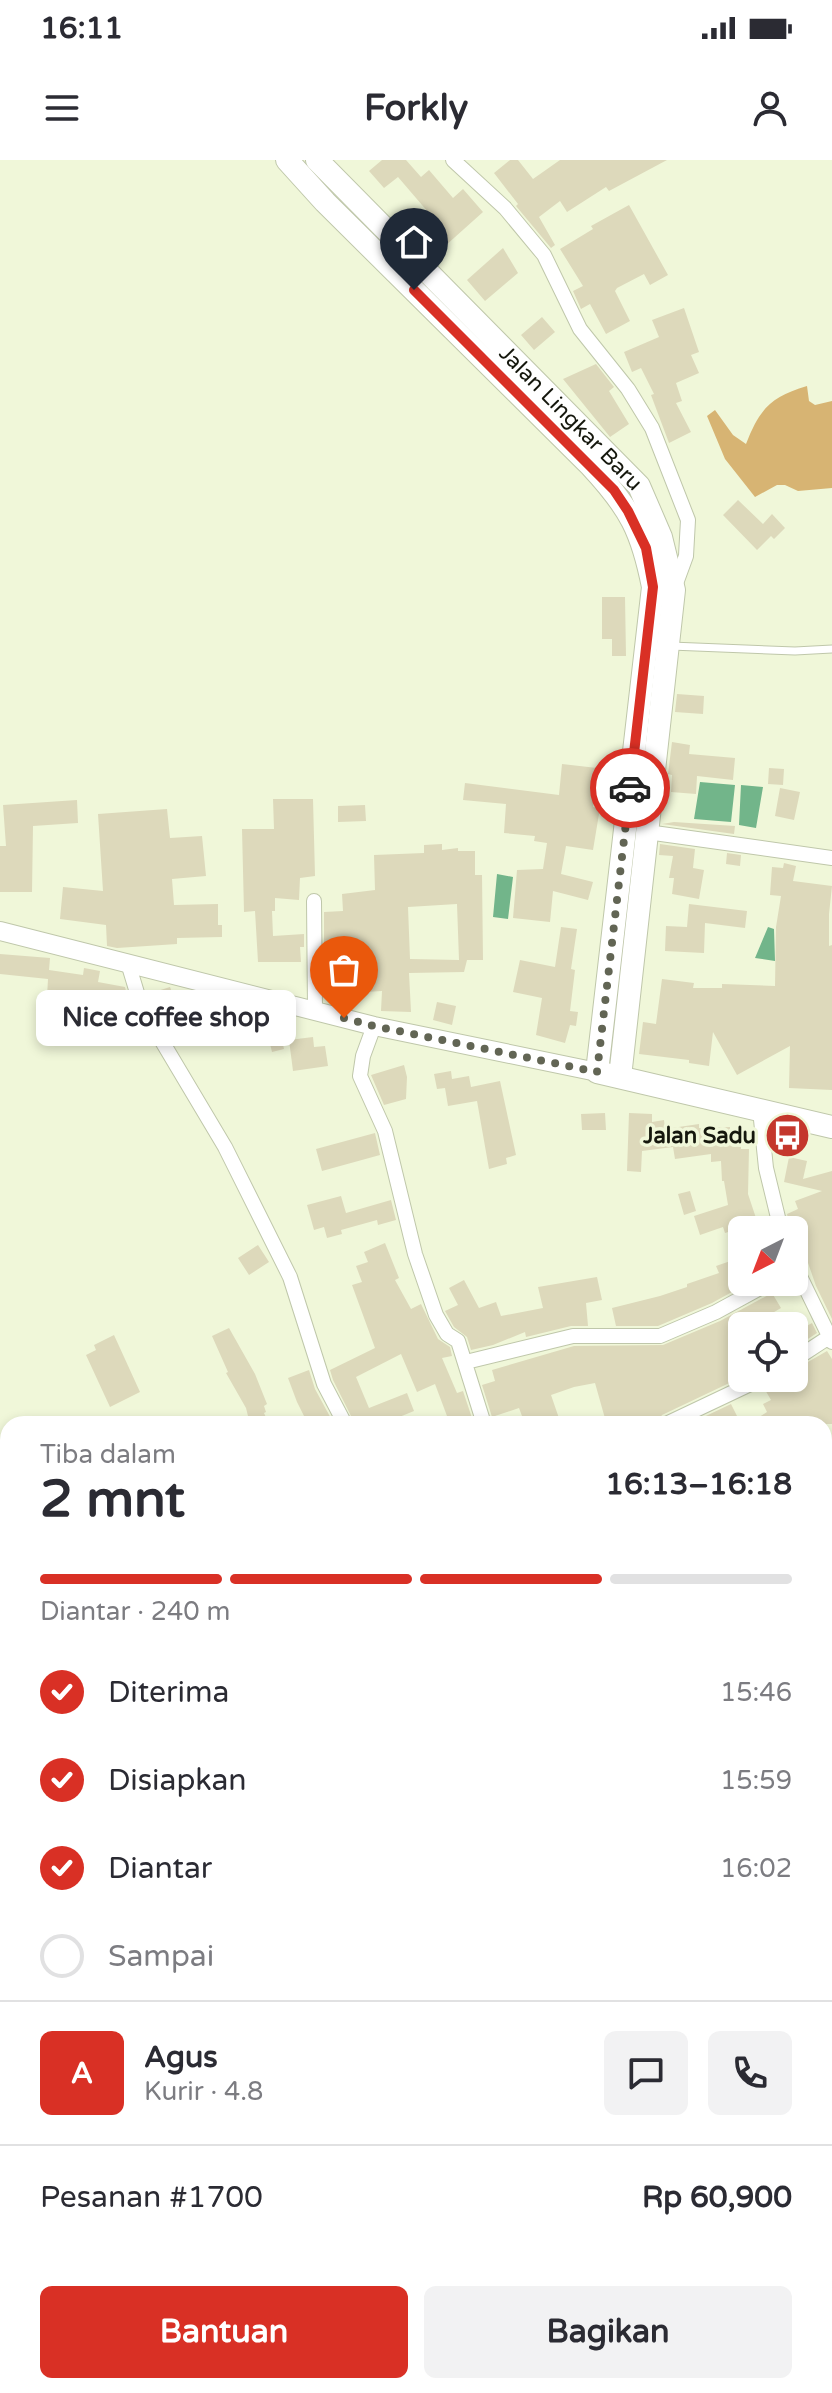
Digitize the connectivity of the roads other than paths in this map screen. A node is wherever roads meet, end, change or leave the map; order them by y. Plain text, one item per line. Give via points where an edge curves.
1 (287, 160) edge
2 (317, 160) edge
3 (453, 160) edge
4 (674, 590) junction
5 (667, 646) junction
6 (832, 649) edge
7 (647, 832) junction
8 (832, 858) edge
9 (314, 901) dead end
10 (0, 931) edge
11 (128, 963) junction
12 (315, 1009) junction
13 (374, 1026) junction
14 (597, 1072) junction
15 (620, 1077) junction
16 (760, 1110) junction
17 (832, 1127) edge
18 (778, 1216) edge
19 (808, 1294) edge
20 (745, 1296) edge
21 (831, 1340) edge
22 (808, 1352) edge
23 (466, 1362) junction
24 (733, 1392) edge
25 (341, 1416) edge
26 (482, 1416) edge
27 (683, 1416) edge

1 - 14 highway, Jalan Lingkar Baru via 606,482 646,548 653,587
2 - 4 highway, Jalan Lingkar Baru via 639,486 661,537
3 - 4 street via 505,208 544,255 580,329 652,428 688,520 686,556
4 - 5 highway, Jalan Lingkar Baru
5 - 6 lane
5 - 7 highway, Jalan Lingkar Baru
7 - 8 street
7 - 15 highway, Jalan Lingkar Baru
9 - 12 street
10 - 11 main road
11 - 12 main road
11 - 25 street via 141,1006 225,1147 290,1277 324,1384
12 - 13 main road
13 - 14 main road
13 - 23 street via 360,1076 385,1131 436,1315 458,1341
14 - 15 highway
15 - 16 highway
16 - 17 highway
16 - 18 street
19 - 21 street
20 - 23 street via 660,1336 573,1336
21 - 22 street
23 - 26 street
24 - 27 street

